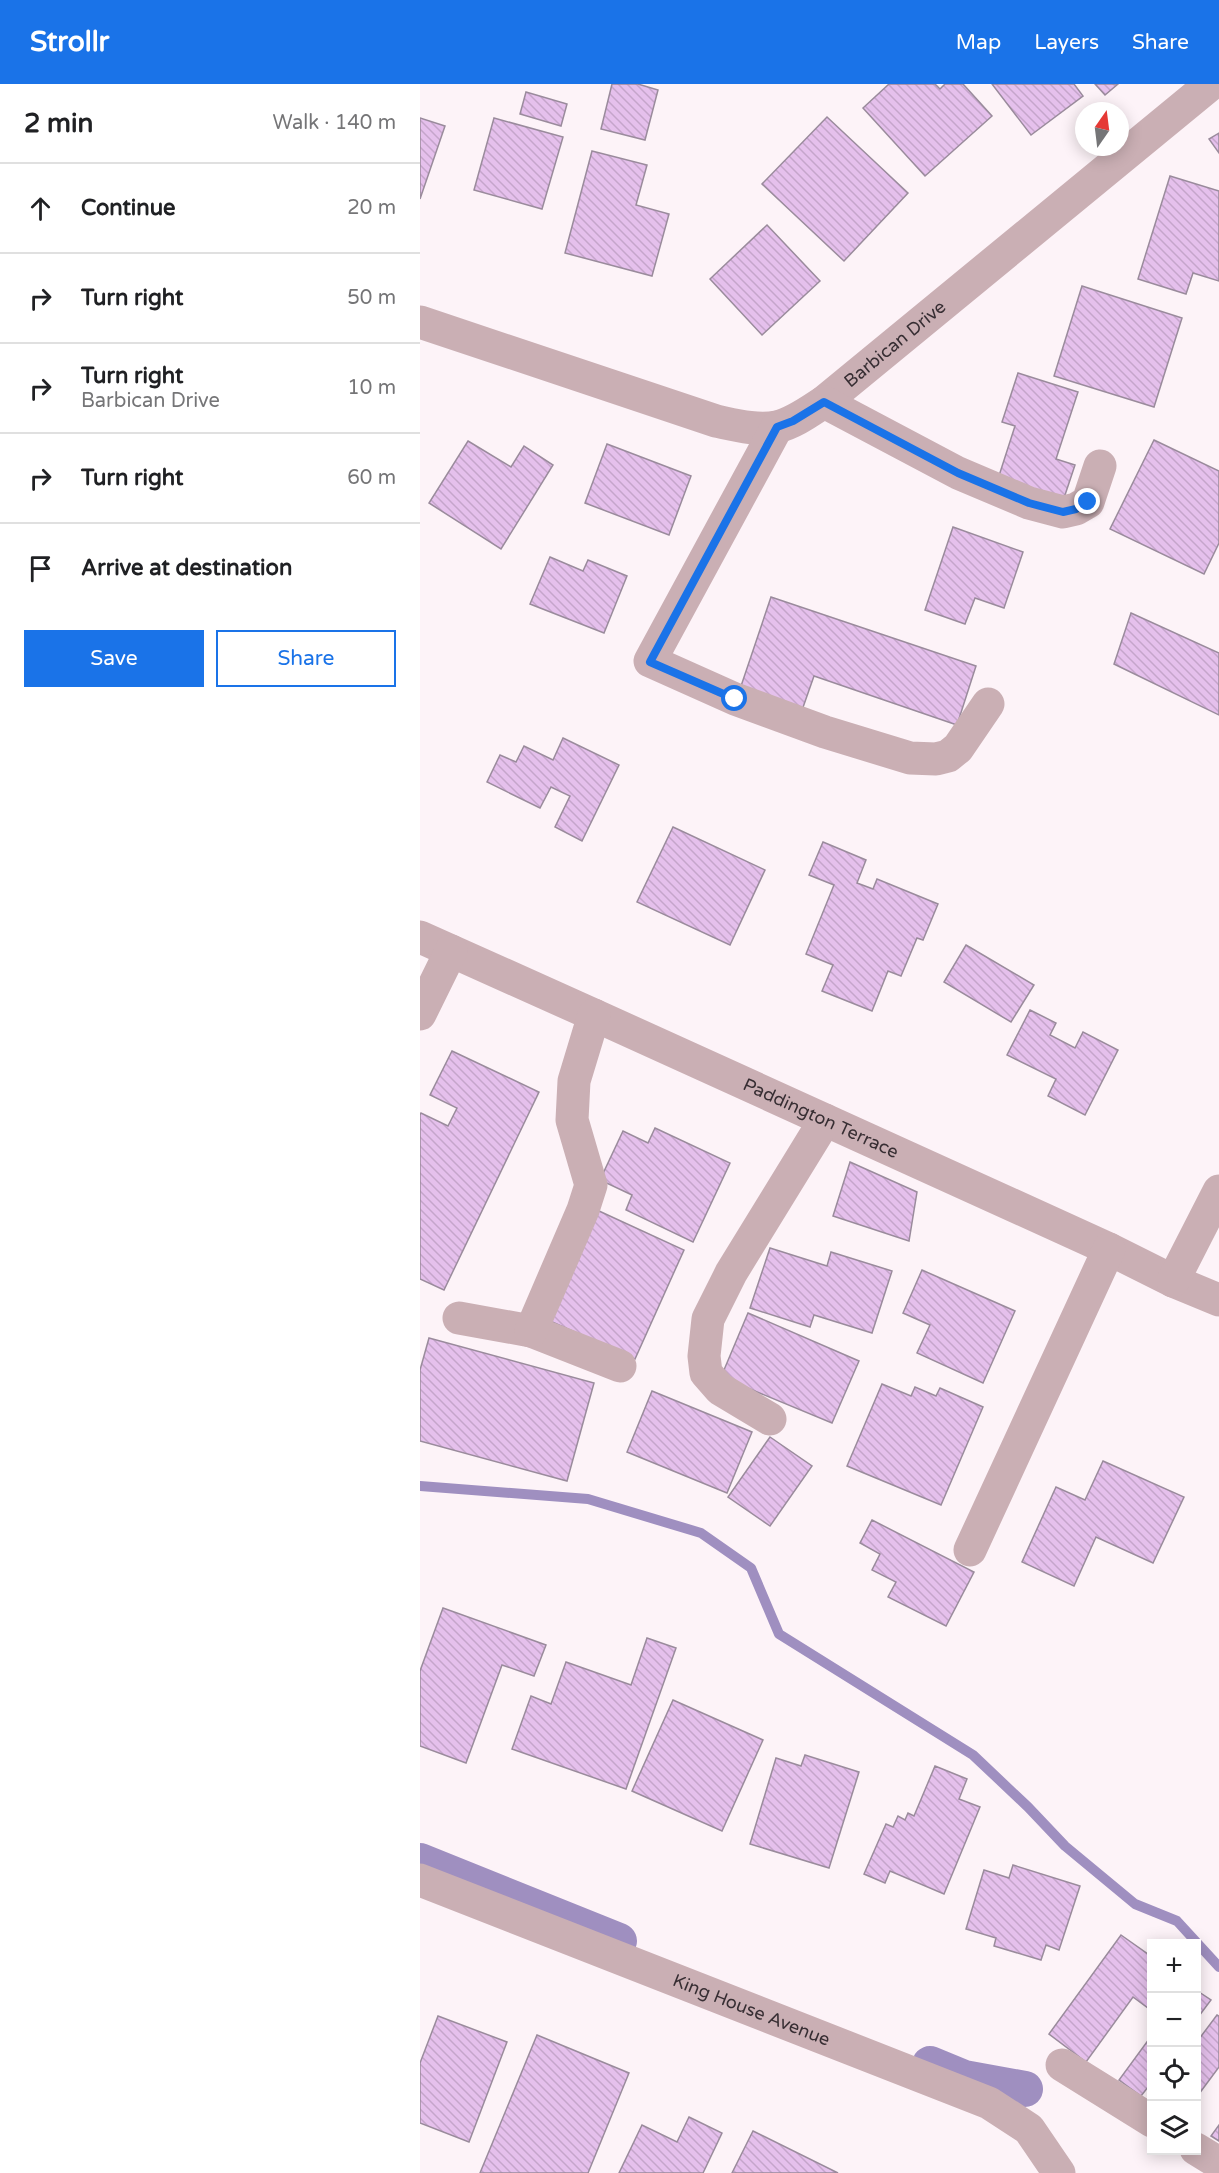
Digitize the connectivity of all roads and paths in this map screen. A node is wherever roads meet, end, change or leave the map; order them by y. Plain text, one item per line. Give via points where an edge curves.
1 (1211, 84) edge
2 (420, 322) edge
3 (824, 402) junction
4 (777, 427) junction
5 (1100, 466) dead end
6 (988, 704) dead end
7 (420, 938) edge
8 (451, 951) junction
9 (420, 1014) edge
10 (594, 1015) junction
11 (825, 1120) junction
12 (1219, 1191) edge
13 (1109, 1249) junction
14 (1173, 1281) junction
15 (1219, 1300) edge
16 (459, 1318) dead end
17 (531, 1331) junction
18 (620, 1366) dead end
19 (770, 1419) dead end
20 (970, 1550) dead end
21 (420, 1881) edge
22 (1062, 2065) dead end
23 (1147, 2118) edge
24 (1201, 2152) edge
25 (1219, 2163) edge
26 (1059, 2173) edge

1 - 3 street, Barbican Drive
2 - 4 street, Barbican Drive via 716,421 746,428
3 - 4 street, Barbican Drive
3 - 5 street via 958,473 1029,503 1063,512 1088,502
4 - 6 street via 650,662 735,699 910,758 948,756 958,748
7 - 8 street, Paddington Terrace
8 - 9 street
8 - 10 street, Paddington Terrace
10 - 11 street, Paddington Terrace
10 - 17 street via 574,1082 572,1119 591,1185 584,1210
11 - 13 street, Paddington Terrace
11 - 19 street via 730,1273 708,1319 706,1373 720,1389
12 - 14 street
13 - 14 street, Paddington Terrace
13 - 20 street
14 - 15 street, Paddington Terrace
16 - 17 street
17 - 18 street
21 - 26 street, King House Avenue via 989,2103 1029,2129
22 - 23 street
24 - 25 street

